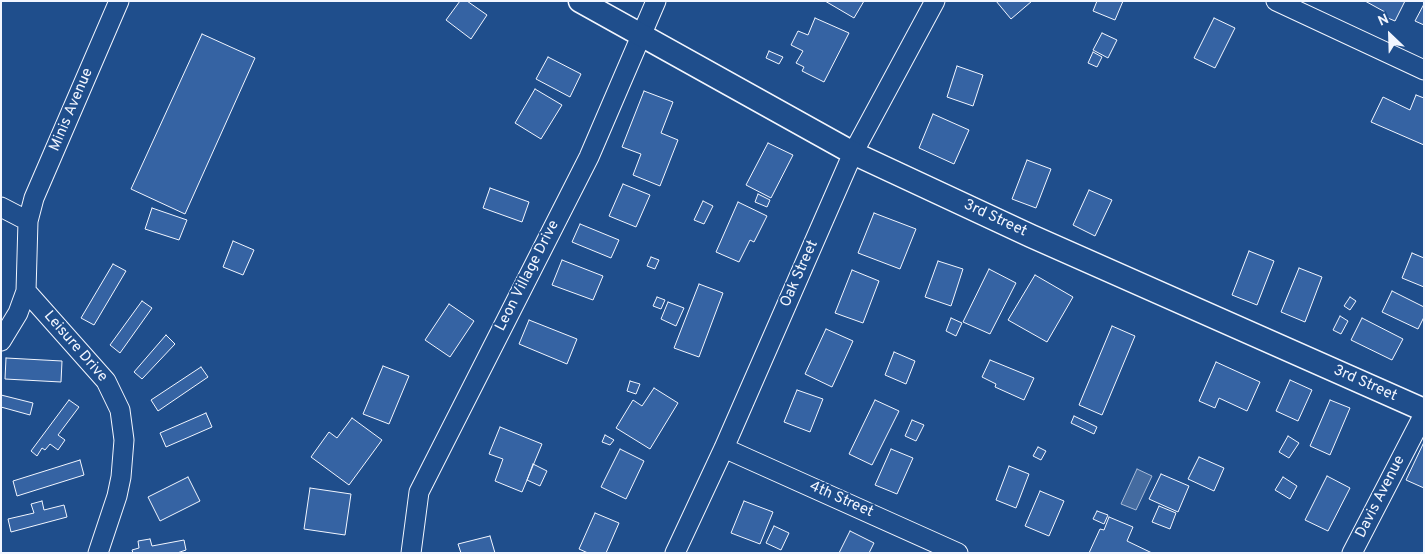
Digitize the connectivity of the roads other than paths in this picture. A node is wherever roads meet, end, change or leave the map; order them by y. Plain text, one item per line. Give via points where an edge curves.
1 (119, 1) edge
2 (580, 1) edge
3 (656, 1) edge
4 (935, 1) edge
5 (1276, 1) edge
6 (641, 35) junction
7 (1424, 70) edge
8 (853, 153) junction
9 (1, 207) edge
10 (28, 221) junction
11 (26, 291) junction
12 (1, 341) edge
13 (1424, 410) edge
14 (1424, 414) edge
15 (724, 448) junction
16 (98, 553) edge
17 (411, 553) edge
18 (675, 553) edge
19 (958, 553) edge
20 (1352, 553) edge

1 - 10 street, Minis Avenue via 34,198
2 - 6 street, 3rd Street
3 - 6 street, Leon Village Drive
4 - 8 street, Oak Street
5 - 7 street
6 - 8 street, 3rd Street
6 - 17 street, Leon Village Drive via 589,157 419,492
8 - 13 street, 3rd Street via 1031,236
8 - 15 street, Oak Street
9 - 10 street
10 - 11 street, Leisure Drive
11 - 12 street, Leisure Drive via 18,313
11 - 16 street, Leisure Drive via 106,381 120,410 124,440 121,477
14 - 20 street, Davis Avenue
15 - 18 street, Oak Street
15 - 19 street, 4th Street

